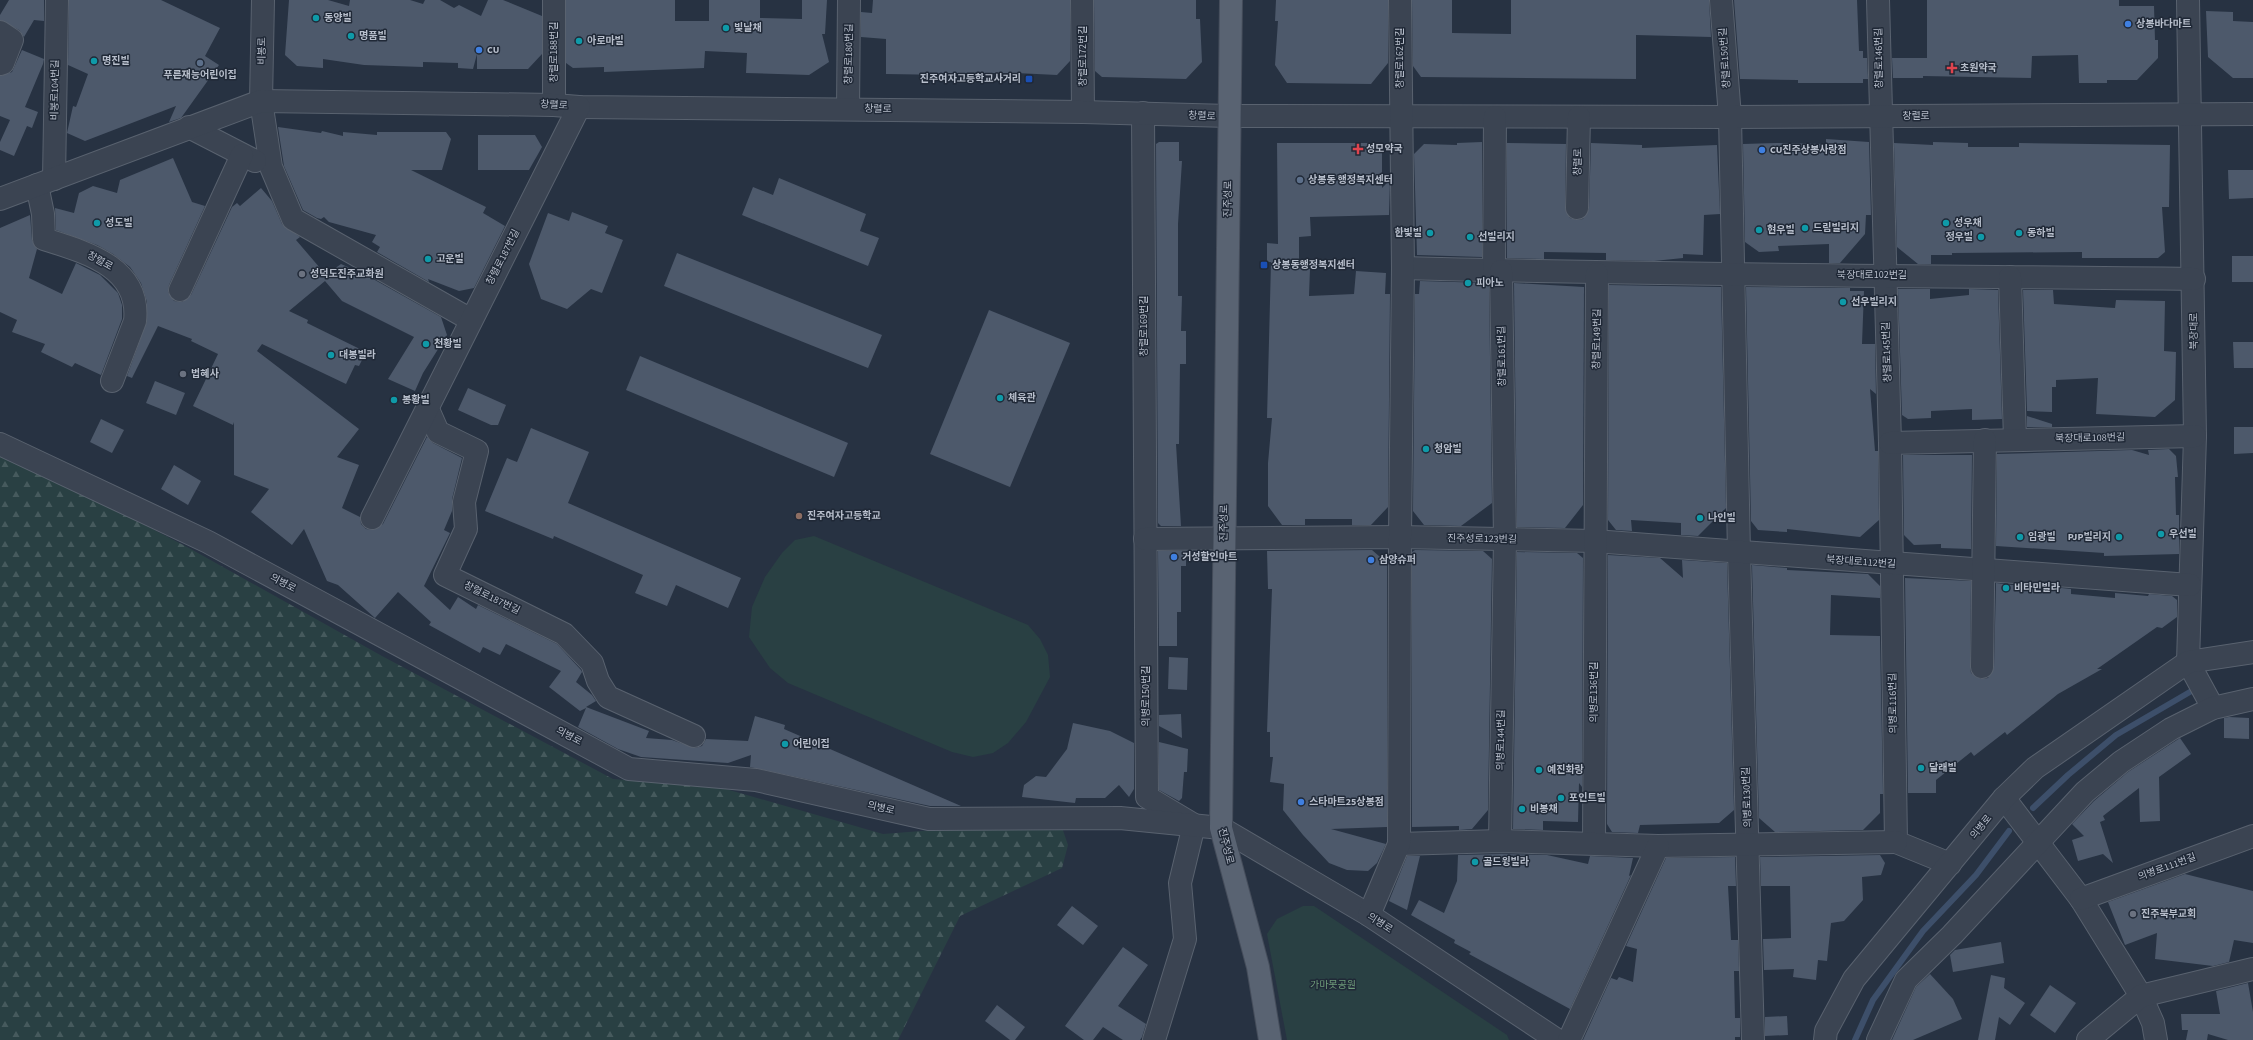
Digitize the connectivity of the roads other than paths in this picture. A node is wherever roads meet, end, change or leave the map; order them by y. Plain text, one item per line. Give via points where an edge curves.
1 (57, 0) edge
2 (263, 0) edge
3 (554, 0) edge
4 (850, 0) edge
5 (1082, 0) edge
6 (1230, 0) edge
7 (1400, 0) edge
8 (1721, 0) edge
9 (1878, 0) edge
10 (2188, 0) edge
11 (0, 32) edge
12 (0, 64) edge
13 (261, 101) junction
14 (554, 104) junction
15 (579, 107) junction
16 (848, 109) junction
17 (1083, 112) junction
18 (1143, 113) junction
19 (2190, 114) junction
20 (2253, 114) edge
21 (1229, 116) junction
22 (1401, 116) junction
23 (1495, 116) junction
24 (1579, 116) junction
25 (1880, 116) junction
26 (1730, 117) junction
27 (189, 127) junction
28 (242, 155) junction
29 (272, 170) junction
30 (45, 182) junction
31 (0, 199) edge
32 (1577, 208) dead end
33 (1403, 268) junction
34 (1497, 271) junction
35 (1598, 274) junction
36 (1734, 275) junction
37 (1885, 275) junction
38 (2010, 277) junction
39 (2194, 279) junction
40 (180, 290) dead end
41 (471, 320) junction
42 (112, 381) dead end
43 (427, 407) junction
44 (2195, 436) junction
45 (1985, 440) junction
46 (2015, 440) junction
47 (1890, 443) junction
48 (0, 444) edge
49 (372, 518) dead end
50 (1400, 537) junction
51 (1145, 539) junction
52 (1224, 539) junction
53 (1504, 539) junction
54 (1594, 541) junction
55 (1739, 553) junction
56 (1890, 564) junction
57 (1983, 570) junction
58 (2190, 585) junction
59 (2253, 652) edge
60 (2188, 662) junction
61 (1982, 667) dead end
62 (2253, 699) edge
63 (2213, 708) junction
64 (694, 736) dead end
65 (2004, 798) junction
66 (1194, 825) junction
67 (1221, 828) junction
68 (2253, 836) edge
69 (1500, 841) junction
70 (2037, 841) junction
71 (1896, 842) junction
72 (1594, 843) junction
73 (1399, 844) junction
74 (1748, 845) junction
75 (1658, 846) junction
76 (1950, 864) junction
77 (2081, 899) junction
78 (1370, 915) junction
79 (2253, 969) edge
80 (2141, 996) junction
81 (1154, 1040) edge
82 (1270, 1040) edge
83 (1557, 1040) edge
84 (1569, 1040) edge
85 (1753, 1040) edge
86 (1825, 1040) edge
87 (1878, 1040) edge
88 (2088, 1040) edge
89 (2156, 1040) edge

1 - 30 street, 비봉로104번길
2 - 13 street, 비봉로
3 - 14 street, 창렬로188번길
4 - 16 street, 창렬로180번길
5 - 17 street, 창렬로172번길
6 - 21 main road, 진주성로
7 - 22 street, 창렬로162번길
8 - 26 street, 창렬로150번길
9 - 25 street, 창렬로146번길
10 - 19 street, 북장대로
11 - 12 street via 12,40 3,63
13 - 14 street, 창렬로
13 - 27 street, 창렬로
13 - 29 street
14 - 15 street, 창렬로
15 - 16 street, 창렬로
15 - 41 street, 창렬로187번길
16 - 17 street, 창렬로
17 - 18 street, 창렬로
18 - 21 street, 창렬로
18 - 51 street, 창렬로169번길
19 - 20 street, 창렬로
19 - 25 street, 창렬로
19 - 39 street, 북장대로
21 - 22 street, 창렬로
21 - 52 main road, 진주성로
22 - 23 street, 창렬로
22 - 33 street
23 - 24 street, 창렬로
23 - 34 street
24 - 26 street, 창렬로
24 - 32 street, 창렬로
25 - 26 street, 창렬로
25 - 37 street, 창렬로145번길
26 - 36 street
27 - 28 street
27 - 30 street, 창렬로
28 - 29 street
28 - 40 street
29 - 41 street via 293,219
30 - 31 street, 창렬로
30 - 42 street, 창렬로 via 44,239 88,255 115,269 129,285 136,312 135,321
33 - 34 street
33 - 50 street
34 - 35 street
34 - 53 street, 창렬로161번길
35 - 36 street
35 - 54 street, 창렬로149번길
36 - 37 street, 북장대로102번길
36 - 55 street
37 - 38 street, 북장대로102번길
37 - 47 street, 창렬로145번길
38 - 39 street, 북장대로102번길
38 - 46 street
39 - 44 street, 북장대로
41 - 43 street, 창렬로187번길
43 - 49 street, 창렬로187번길
43 - 64 street, 창렬로187번길 via 438,432 477,451 464,502 466,529 445,575 564,634 592,663 598,681 608,697
44 - 46 street, 북장대로108번길
44 - 58 street, 북장대로
45 - 46 street, 북장대로108번길
45 - 47 street, 북장대로108번길
45 - 57 street
47 - 56 street, 창렬로145번길
48 - 66 street, 의병로 via 208,542 629,769 756,780 929,819 1120,818
50 - 52 street, 진주성로123번길
50 - 53 street, 진주성로123번길
50 - 73 street
51 - 52 street, 진주성로123번길
51 - 66 street, 의병로150번길 via 1147,797
52 - 67 main road, 진주성로
53 - 54 street, 진주성로123번길
53 - 69 street, 의병로144번길
54 - 55 street, 진주성로123번길
54 - 72 street, 의병로136번길
55 - 56 street, 북장대로112번길
55 - 74 street, 의병로130번길
56 - 57 street, 북장대로112번길
56 - 71 street, 의병로116번길
57 - 58 street, 북장대로112번길
57 - 61 street
58 - 60 street, 북장대로
59 - 60 street, 의병로
60 - 63 street
60 - 65 street, 의병로 via 2036,768
62 - 63 street
63 - 70 street via 2172,728 2121,762 2084,792
65 - 70 street
65 - 76 street, 의병로
66 - 67 street, 의병로
66 - 81 street via 1180,884 1185,940
67 - 78 street, 의병로
67 - 82 main road, 진주성로 via 1258,967
68 - 77 street, 의병로111번길
69 - 72 street
69 - 73 street
70 - 77 street
70 - 87 street via 1952,935 1906,980
71 - 74 street
71 - 76 street
72 - 75 street
73 - 78 street
74 - 75 street
74 - 85 street, 의병로130번길
75 - 84 street
76 - 86 street, 의병로 via 1854,979 1826,1031
77 - 80 street
78 - 83 street, 의병로
79 - 80 street
80 - 88 street
80 - 89 street via 2153,1023

